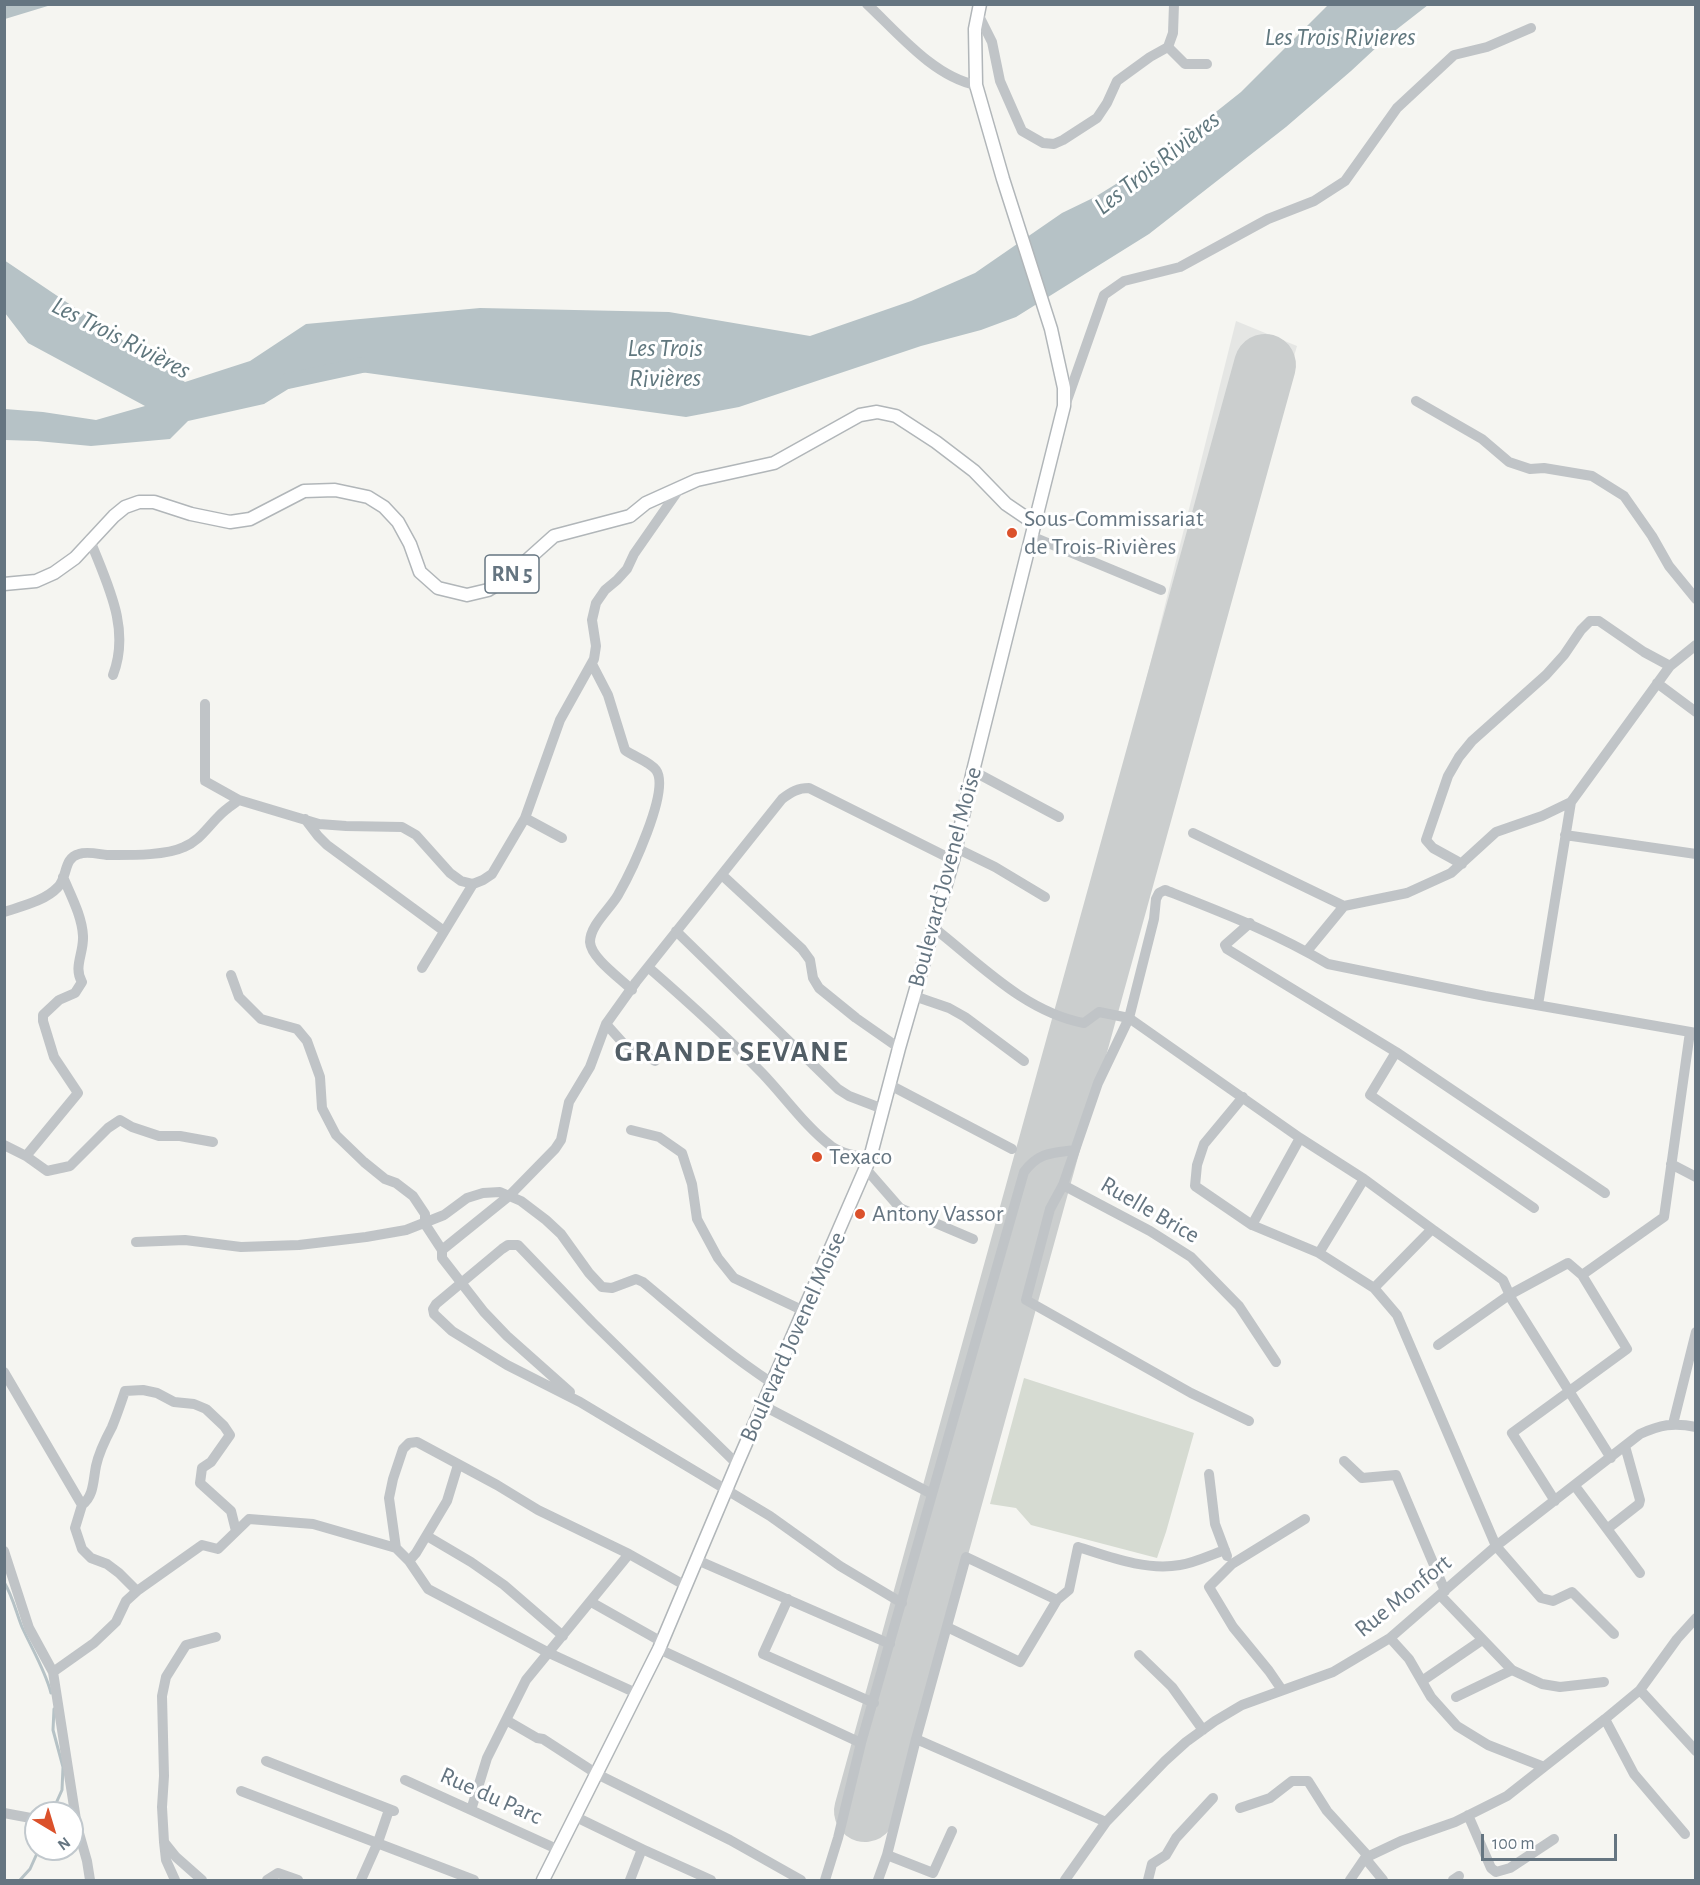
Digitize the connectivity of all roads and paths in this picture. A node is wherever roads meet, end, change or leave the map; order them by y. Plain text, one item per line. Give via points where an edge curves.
1 (867, 4) edge
2 (1174, 4) edge
3 (979, 9) edge
4 (1531, 28) dead end
5 (1168, 47) junction
6 (1207, 64) dead end
7 (976, 85) junction
8 (1416, 401) dead end
9 (1064, 406) junction
10 (680, 488) junction
11 (1033, 529) junction
12 (90, 540) junction
13 (4, 584) edge
14 (1161, 590) dead end
15 (1695, 599) edge
16 (1695, 645) edge
17 (592, 664) junction
18 (1670, 666) junction
19 (113, 675) dead end
20 (1657, 683) junction
21 (205, 704) dead end
22 (1695, 712) edge
23 (973, 771) junction
24 (239, 800) junction
25 (1570, 802) junction
26 (1059, 817) dead end
27 (525, 818) junction
28 (305, 819) junction
29 (1193, 833) dead end
30 (1565, 835) junction
31 (562, 837) dead end
32 (955, 854) junction
33 (1695, 854) edge
34 (1462, 864) junction
35 (722, 875) junction
36 (63, 877) junction
37 (473, 884) junction
38 (1045, 897) dead end
39 (1344, 906) junction
40 (4, 912) edge
41 (1250, 923) junction
42 (934, 928) junction
43 (444, 931) junction
44 (676, 931) junction
45 (1307, 951) junction
46 (648, 967) junction
47 (422, 968) dead end
48 (231, 975) dead end
49 (632, 990) junction
50 (914, 996) junction
51 (1538, 1005) junction
52 (1129, 1018) junction
53 (606, 1024) junction
54 (1693, 1033) edge
55 (899, 1048) junction
56 (1396, 1053) junction
57 (655, 1061) dead end
58 (1024, 1061) dead end
59 (890, 1085) junction
60 (1243, 1097) junction
61 (883, 1109) junction
62 (631, 1130) dead end
63 (1300, 1138) junction
64 (213, 1142) dead end
65 (4, 1145) edge
66 (1012, 1149) dead end
67 (1075, 1150) junction
68 (26, 1156) junction
69 (868, 1164) junction
70 (1671, 1164) junction
71 (1695, 1177) edge
72 (1364, 1179) junction
73 (1063, 1185) junction
74 (1605, 1193) dead end
75 (509, 1196) junction
76 (1534, 1208) dead end
77 (425, 1224) junction
78 (1252, 1225) junction
79 (1432, 1229) junction
80 (973, 1239) dead end
81 (136, 1242) dead end
82 (442, 1250) junction
83 (1318, 1252) junction
84 (1582, 1275) junction
85 (460, 1282) junction
86 (1374, 1288) junction
87 (1509, 1295) junction
88 (804, 1311) junction
89 (1695, 1332) edge
90 (1438, 1345) dead end
91 (1276, 1362) dead end
92 (4, 1372) edge
93 (772, 1383) junction
94 (1570, 1392) junction
95 (580, 1402) junction
96 (762, 1405) junction
97 (1249, 1421) dead end
98 (1673, 1424) junction
99 (1695, 1427) edge
100 (1625, 1446) junction
101 (1611, 1458) junction
102 (1344, 1461) dead end
103 (737, 1464) junction
104 (458, 1465) junction
105 (1209, 1474) dead end
106 (1575, 1486) junction
107 (726, 1490) junction
108 (932, 1494) junction
109 (1555, 1501) junction
110 (82, 1505) junction
111 (1305, 1519) dead end
112 (1608, 1530) junction
113 (236, 1531) junction
114 (427, 1536) junction
115 (1496, 1546) junction
116 (396, 1548) junction
117 (1225, 1550) junction
118 (4, 1551) edge
119 (629, 1554) junction
120 (697, 1560) junction
121 (409, 1561) junction
122 (1232, 1564) junction
123 (1640, 1573) dead end
124 (686, 1586) junction
125 (137, 1591) junction
126 (1442, 1593) junction
127 (788, 1599) junction
128 (1057, 1600) junction
129 (591, 1602) junction
130 (902, 1603) junction
131 (1695, 1618) edge
132 (947, 1627) junction
133 (1614, 1634) dead end
134 (563, 1636) junction
135 (216, 1637) dead end
136 (1390, 1638) junction
137 (1482, 1640) junction
138 (890, 1644) junction
139 (660, 1645) junction
140 (549, 1653) junction
141 (1138, 1655) dead end
142 (1512, 1670) junction
143 (53, 1672) junction
144 (1422, 1681) junction
145 (1604, 1682) dead end
146 (1282, 1690) junction
147 (1640, 1690) junction
148 (636, 1693) junction
149 (1456, 1697) dead end
150 (874, 1703) junction
151 (1605, 1719) junction
152 (506, 1720) junction
153 (1203, 1730) junction
154 (916, 1739) junction
155 (861, 1743) junction
156 (1695, 1751) edge
157 (266, 1761) dead end
158 (1544, 1767) junction
159 (597, 1774) junction
160 (405, 1780) dead end
161 (241, 1791) dead end
162 (1213, 1798) dead end
163 (71, 1801) edge
164 (1240, 1808) dead end
165 (471, 1809) junction
166 (4, 1813) edge
167 (1468, 1815) junction
168 (576, 1816) junction
169 (24, 1817) edge
170 (1106, 1822) junction
171 (952, 1832) dead end
172 (1685, 1834) dead end
173 (1554, 1839) dead end
174 (164, 1842) junction
175 (378, 1842) junction
176 (642, 1849) junction
177 (559, 1850) junction
178 (84, 1853) edge
179 (887, 1855) junction
180 (1366, 1857) junction
181 (90, 1881) edge
182 (174, 1881) edge
183 (202, 1881) edge
184 (267, 1881) edge
185 (298, 1881) edge
186 (361, 1881) edge
187 (474, 1881) edge
188 (543, 1881) edge
189 (630, 1881) edge
190 (711, 1881) edge
191 (801, 1881) edge
192 (825, 1881) edge
193 (879, 1881) edge
194 (1065, 1881) edge
195 (1148, 1881) edge
196 (1350, 1881) edge
197 (1383, 1881) edge

1 - 7 street via 934,67
2 - 5 street via 1173,33
3 - 5 street via 992,42 1000,81 1022,131 1043,143 1054,144 1097,118 1117,81
3 - 7 main road, Boulevard Jovenel Moïse via 975,29
4 - 9 street via 1487,47 1454,55 1397,108 1345,181 1314,201 1268,219 1180,267 1124,281 1104,295
5 - 6 street via 1185,64
7 - 9 main road, Boulevard Jovenel Moïse via 1051,329
8 - 15 street via 1482,439 1509,462 1530,469 1593,476 1624,496
9 - 11 main road, Boulevard Jovenel Moïse
10 - 11 main road, RN 5 via 697,480 774,463 860,415 877,412 896,416 936,442 974,471
10 - 12 main road, RN 5 via 646,503 630,516 554,536 506,579 488,590 467,595 438,588 420,572 398,522 384,507 368,497 335,490 304,491 250,519 230,522 154,502 139,502 125,507
10 - 17 street via 627,569 596,603
11 - 14 street
11 - 23 main road, Boulevard Jovenel Moïse
12 - 13 main road, RN 5 via 75,558 54,573 36,581
12 - 19 street via 119,623 120,648
16 - 18 street
17 - 27 street via 560,720
17 - 49 street via 608,695 622,746 655,768 659,775 658,802 652,821 617,897 592,932 590,943 594,955
18 - 20 street
18 - 34 street via 1599,621 1590,621 1546,675 1472,741 1448,776 1426,840
20 - 22 street
20 - 25 street
21 - 24 street via 206,781
23 - 26 street
23 - 32 main road, Boulevard Jovenel Moïse
24 - 28 street
24 - 36 street via 186,847 152,853 81,853 67,864
25 - 30 street
25 - 34 street via 1496,832
27 - 31 street
27 - 37 street via 492,874
28 - 37 street via 319,824 402,827 424,842 450,873
28 - 43 street via 327,845
29 - 39 street
30 - 33 street
30 - 51 street
32 - 35 street via 809,788 800,788 782,799
32 - 38 street via 995,867
32 - 42 main road, Boulevard Jovenel Moïse
34 - 39 street via 1407,893
35 - 44 street
35 - 55 street via 802,949 819,988
36 - 40 street via 59,886 41,899
36 - 68 street via 78,912 83,937 78,975 82,982 75,993 43,1014 42,1022 54,1057 78,1093
37 - 43 street
39 - 45 street
41 - 45 street
41 - 52 street via 1165,890 1159,893
41 - 56 street via 1225,945 1227,949
42 - 50 main road, Boulevard Jovenel Moïse
42 - 52 street via 1042,1010 1084,1023 1099,1012
43 - 47 street
44 - 46 street
44 - 61 street via 838,1089
45 - 51 street via 1328,964
46 - 49 street
46 - 69 street via 716,1028 831,1146
48 - 77 street via 239,997 261,1019 297,1029 307,1041 320,1077 322,1107 336,1135 385,1179 413,1196 425,1214
49 - 53 street
50 - 55 main road, Boulevard Jovenel Moïse
50 - 58 street via 965,1017
51 - 54 street
52 - 60 street
52 - 67 street via 1098,1083
53 - 57 street via 623,1042
53 - 75 street via 590,1067 569,1102 561,1140
54 - 70 street
55 - 59 main road, Boulevard Jovenel Moïse
56 - 74 street
56 - 76 street via 1370,1095
59 - 61 main road, Boulevard Jovenel Moïse
59 - 66 street
60 - 63 street
60 - 78 street via 1204,1144 1195,1186
61 - 69 main road, Boulevard Jovenel Moïse
62 - 88 street via 659,1137 682,1153 697,1219 734,1278
63 - 72 street
63 - 78 street
64 - 68 street via 159,1136 120,1120 70,1166 47,1171
65 - 68 street
67 - 73 street
67 - 108 street via 1048,1153 1024,1172
69 - 80 street via 900,1208
69 - 88 main road, Boulevard Jovenel Moïse
70 - 71 street
70 - 84 street via 1664,1217
72 - 79 street
72 - 83 street
73 - 91 street, Ruelle Brice via 1191,1257 1239,1306
73 - 97 street via 1050,1209 1026,1300 1191,1393
75 - 77 street via 500,1192 467,1198
75 - 82 street
75 - 93 street via 561,1234 602,1287 612,1288 636,1279 643,1282
77 - 81 street via 299,1245 241,1247 185,1240
77 - 82 street
78 - 83 street
79 - 86 street
79 - 87 street via 1503,1280
82 - 85 street via 442,1258
83 - 86 street
84 - 87 street via 1568,1263
84 - 94 street via 1628,1349
85 - 95 street via 507,1336
85 - 95 street via 433,1309 439,1319 507,1365
85 - 103 street via 502,1249 513,1244 522,1247 592,1322
86 - 115 street via 1397,1315
87 - 90 street
87 - 94 street
88 - 93 main road, Boulevard Jovenel Moïse
89 - 98 street
92 - 110 street
93 - 96 main road, Boulevard Jovenel Moïse
94 - 101 street
94 - 109 street via 1512,1433
95 - 107 street
96 - 103 main road, Boulevard Jovenel Moïse
96 - 108 street
98 - 99 street, Rue Monfort
98 - 100 street, Rue Monfort via 1640,1434
100 - 101 street, Rue Monfort
100 - 112 street via 1640,1500
101 - 106 street, Rue Monfort
102 - 126 street via 1362,1478 1396,1475
103 - 107 main road, Boulevard Jovenel Moïse
104 - 114 street via 447,1501
104 - 116 street via 417,1442 403,1449 389,1498
104 - 119 street
105 - 117 street via 1215,1524
106 - 109 street, Rue Monfort
106 - 112 street
107 - 120 main road, Boulevard Jovenel Moïse
107 - 130 street
108 - 130 street
109 - 115 street, Rue Monfort
110 - 113 street via 88,1500 102,1444 125,1391 157,1393 174,1402 206,1409 230,1435 202,1468 200,1483 231,1511
110 - 125 street via 75,1528 82,1549 119,1572
111 - 122 street
112 - 123 street
113 - 116 street via 249,1519 312,1524
113 - 125 street via 218,1549 202,1545
114 - 121 street
114 - 134 street via 504,1585
115 - 126 street, Rue Monfort
115 - 133 street via 1542,1598 1553,1601 1572,1592
116 - 121 street
117 - 122 street
117 - 128 street via 1181,1565 1163,1566 1138,1564 1078,1547 1068,1590
118 - 143 street via 29,1628
119 - 124 street
119 - 129 street
120 - 124 main road, Boulevard Jovenel Moïse
120 - 127 street
121 - 140 street via 428,1589
122 - 146 street via 1209,1587 1233,1627
124 - 139 main road, Boulevard Jovenel Moïse
125 - 143 street via 126,1601 116,1622
126 - 136 street, Rue Monfort
126 - 137 street
127 - 138 street
127 - 150 street via 763,1654
128 - 132 street via 1020,1662
128 - 132 street via 966,1557
129 - 134 street
129 - 139 street
130 - 138 street
131 - 147 street
132 - 154 street
134 - 140 street
135 - 174 street via 186,1645 166,1677 162,1696
136 - 144 street
136 - 146 street, Rue Monfort via 1333,1672
137 - 142 street
137 - 144 street
138 - 150 street
139 - 148 main road, Boulevard Jovenel Moïse
139 - 155 street
140 - 148 street
140 - 152 street via 526,1680
141 - 153 street via 1172,1687
142 - 145 street via 1542,1684 1560,1687
142 - 149 street
143 - 163 street
144 - 158 street via 1457,1726 1488,1745
146 - 153 street, Rue Monfort via 1242,1705
147 - 151 street
147 - 156 street
148 - 159 main road, Boulevard Jovenel Moïse
150 - 155 street
151 - 158 street
151 - 172 street via 1634,1774
152 - 159 street
152 - 165 street via 487,1758
153 - 170 street, Rue Monfort via 1165,1761
154 - 170 street
154 - 179 street
155 - 192 street
157 - 175 street via 392,1810
158 - 167 street via 1507,1796
159 - 168 main road, Boulevard Jovenel Moïse
159 - 191 street via 730,1840
160 - 165 street, Rue du Parc
161 - 175 street
162 - 195 street via 1176,1838 1166,1855 1152,1864
164 - 180 street via 1270,1798 1292,1781 1308,1781 1327,1811
165 - 177 street, Rue du Parc
166 - 169 street
167 - 173 street via 1496,1872 1510,1868
167 - 180 street
168 - 176 street
168 - 177 main road, Boulevard Jovenel Moïse
170 - 194 street, Rue Monfort
171 - 179 street via 933,1873
174 - 182 street
174 - 183 street
175 - 186 street
175 - 187 street
176 - 189 street
176 - 190 street
177 - 188 main road, Boulevard Jovenel Moïse
178 - 181 street
179 - 193 street
180 - 196 street
180 - 197 street
184 - 185 street via 279,1873

